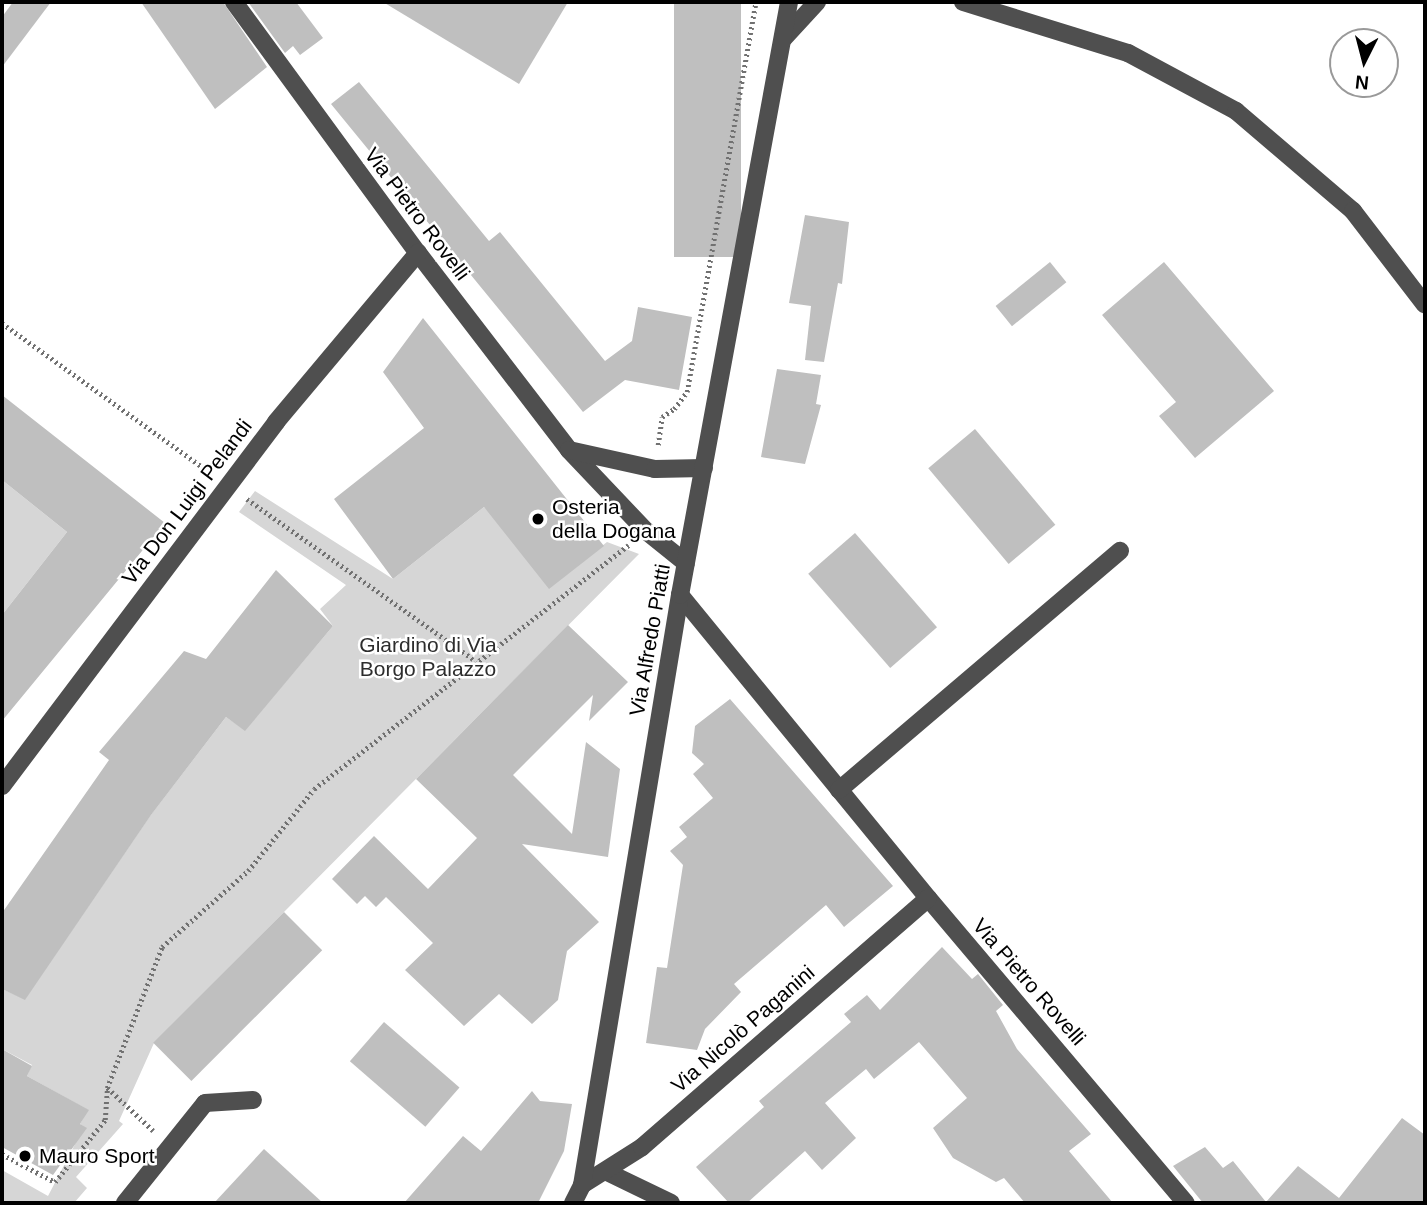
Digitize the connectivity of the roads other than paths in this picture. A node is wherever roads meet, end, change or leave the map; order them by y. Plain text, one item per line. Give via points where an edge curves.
1 (234, 2) edge
2 (789, 2) edge
3 (817, 2) edge
4 (962, 2) edge
5 (784, 38) junction
6 (418, 253) junction
7 (1425, 305) edge
8 (569, 450) junction
9 (704, 468) junction
10 (1120, 551) dead end
11 (687, 563) junction
12 (680, 595) junction
13 (2, 786) edge
14 (839, 790) junction
15 (928, 898) junction
16 (253, 1100) dead end
17 (607, 1172) junction
18 (582, 1185) junction
19 (125, 1203) edge
20 (573, 1203) edge
21 (671, 1203) edge
22 (1186, 1203) edge

1 - 6 street, Via Pietro Rovelli
2 - 5 street, Via Alfredo Piatti
3 - 5 street
4 - 7 street via 1128,53 1236,111 1353,211
5 - 9 street, Via Alfredo Piatti
6 - 8 street, Via Pietro Rovelli
6 - 13 street, Via Don Luigi Pelandi via 268,433
8 - 9 street via 655,469
8 - 11 street, Via Pietro Rovelli via 646,531
9 - 11 street, Via Alfredo Piatti
10 - 14 street
11 - 12 street, Via Alfredo Piatti
12 - 14 street, Via Pietro Rovelli
12 - 18 street, Via Alfredo Piatti
14 - 15 street, Via Pietro Rovelli
15 - 17 street, Via Nicolò Paganini via 642,1147
15 - 22 street, Via Pietro Rovelli
16 - 19 street via 205,1102
17 - 18 street, Via Nicolò Paganini
17 - 21 street
18 - 20 street, Via Alfredo Piatti

